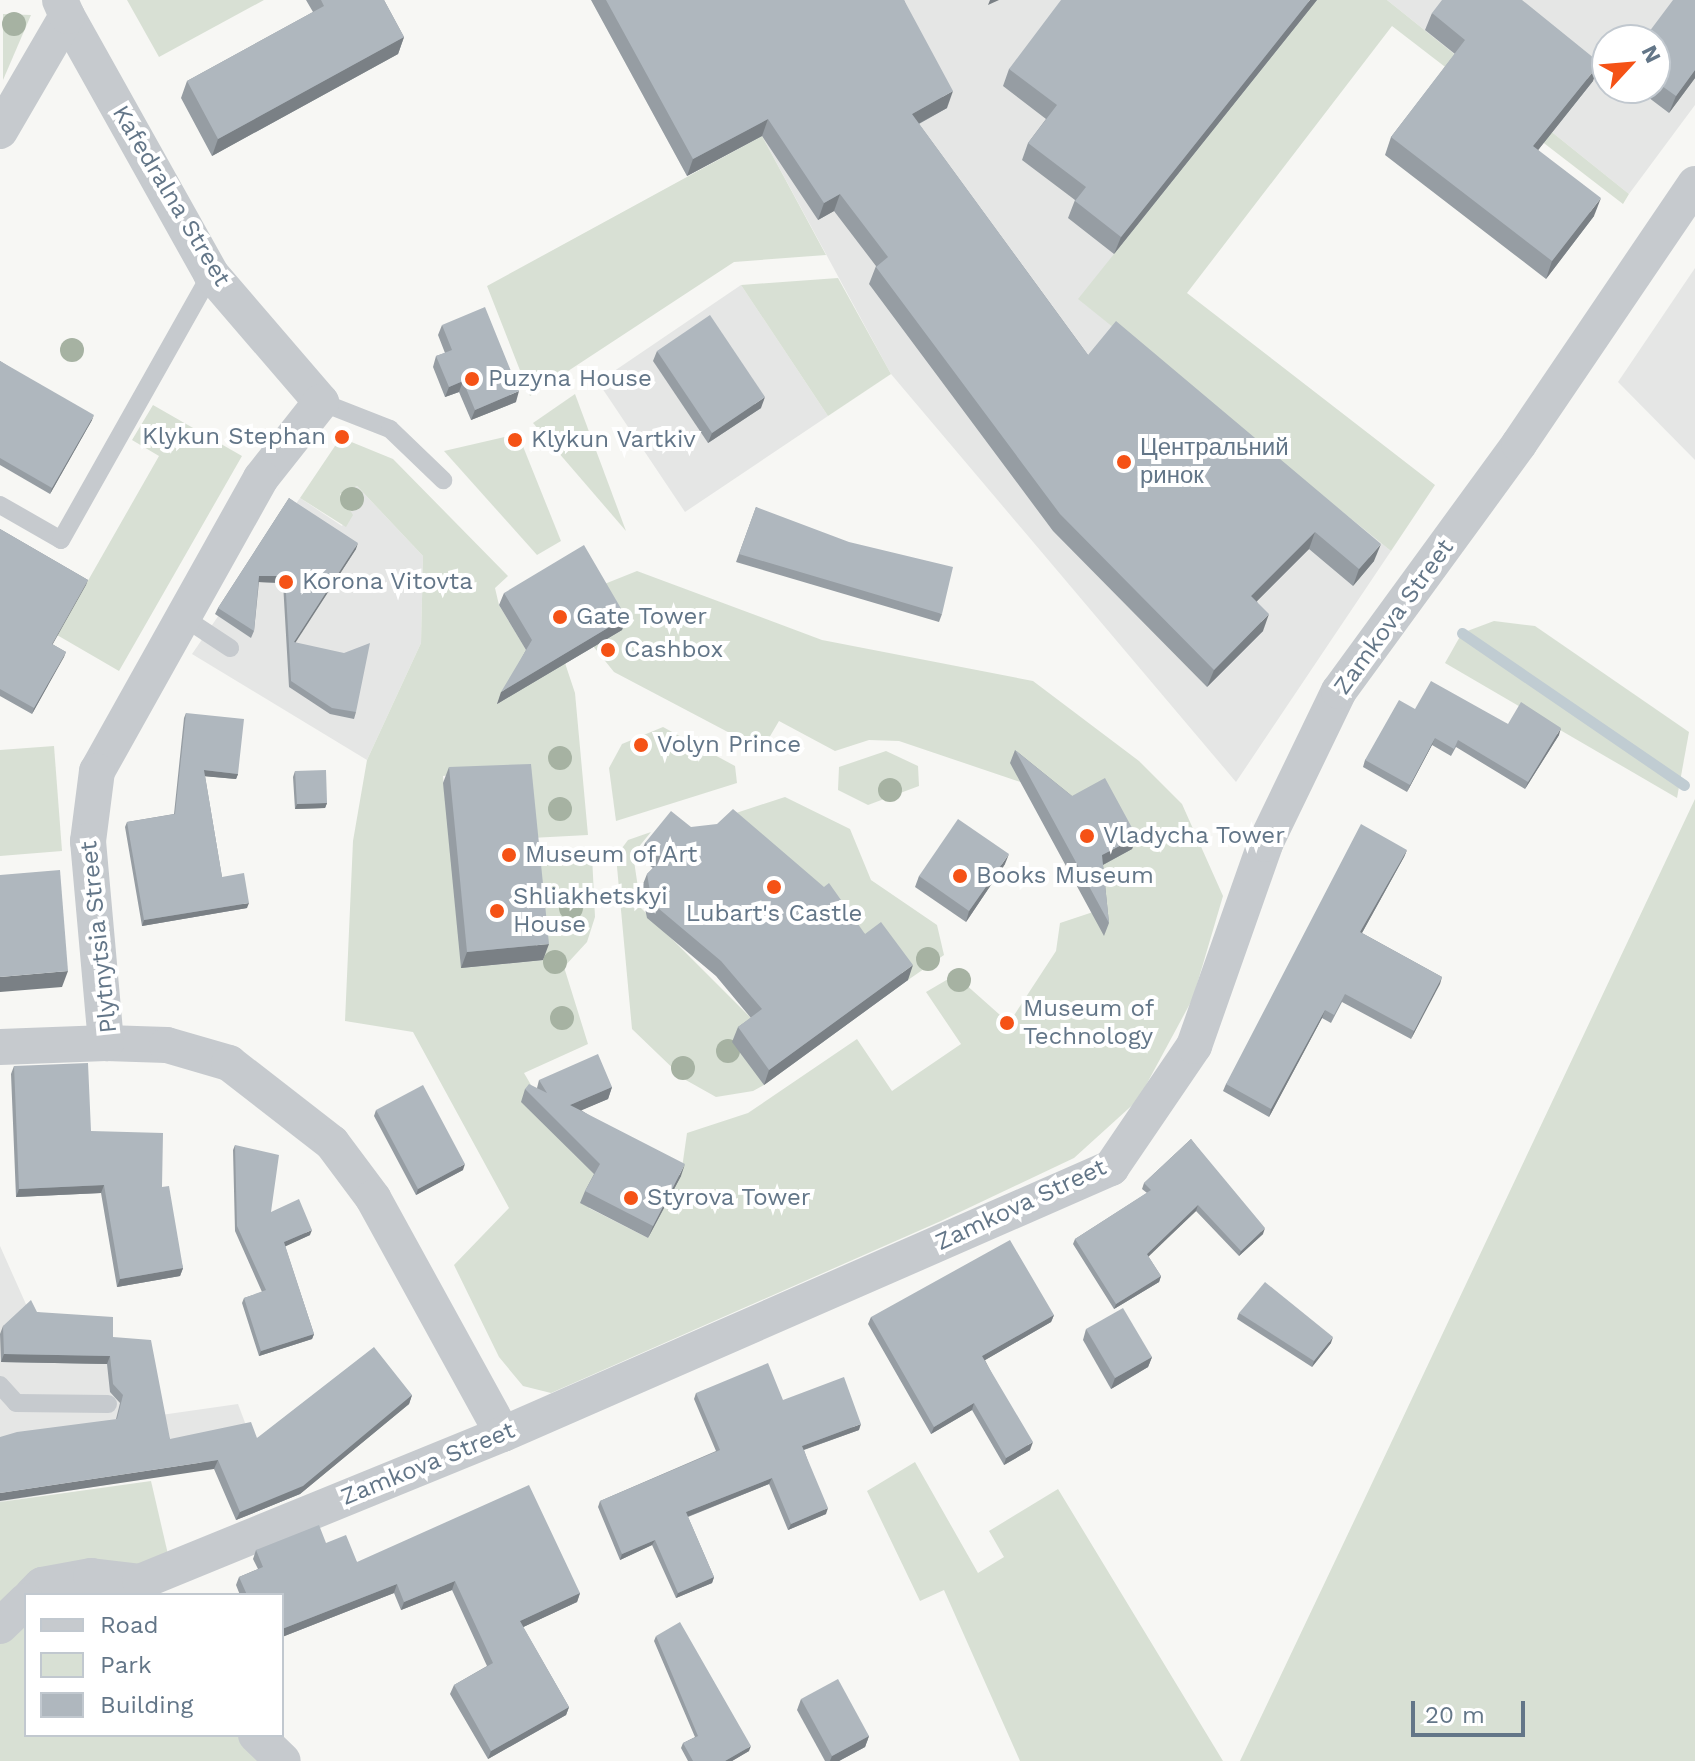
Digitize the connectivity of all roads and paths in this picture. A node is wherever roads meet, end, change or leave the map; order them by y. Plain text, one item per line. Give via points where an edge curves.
1 (64, 8) edge
2 (0, 131) edge
3 (1695, 184) edge
4 (211, 274) junction
5 (321, 402) junction
6 (443, 480) dead end
7 (0, 505) edge
8 (180, 615) junction
9 (230, 648) dead end
10 (106, 1043) junction
11 (0, 1047) edge
12 (0, 1385) edge
13 (108, 1404) dead end
14 (503, 1434) junction
15 (141, 1588) edge
16 (34, 1593) edge
17 (24, 1603) edge
18 (0, 1626) edge
19 (258, 1737) edge
20 (283, 1761) edge

1 - 2 street, Kafedralna Street
1 - 4 street, Kafedralna Street
3 - 14 street, Zamkova Street via 1519,444 1339,691 1265,844 1194,1046 1111,1168
4 - 5 street, Kafedralna Street
4 - 7 lane via 61,540
5 - 6 lane via 390,429
5 - 8 street, Plytnytsia Street via 261,478
8 - 9 lane
8 - 10 street, Plytnytsia Street via 97,771 89,807
10 - 11 street
10 - 14 street, Plytnytsia Street via 167,1045 229,1063 332,1143 373,1198
12 - 13 lane via 16,1403
14 - 15 street, Zamkova Street
15 - 16 street, Zamkova Street via 91,1576 42,1585
17 - 18 street
19 - 20 street

